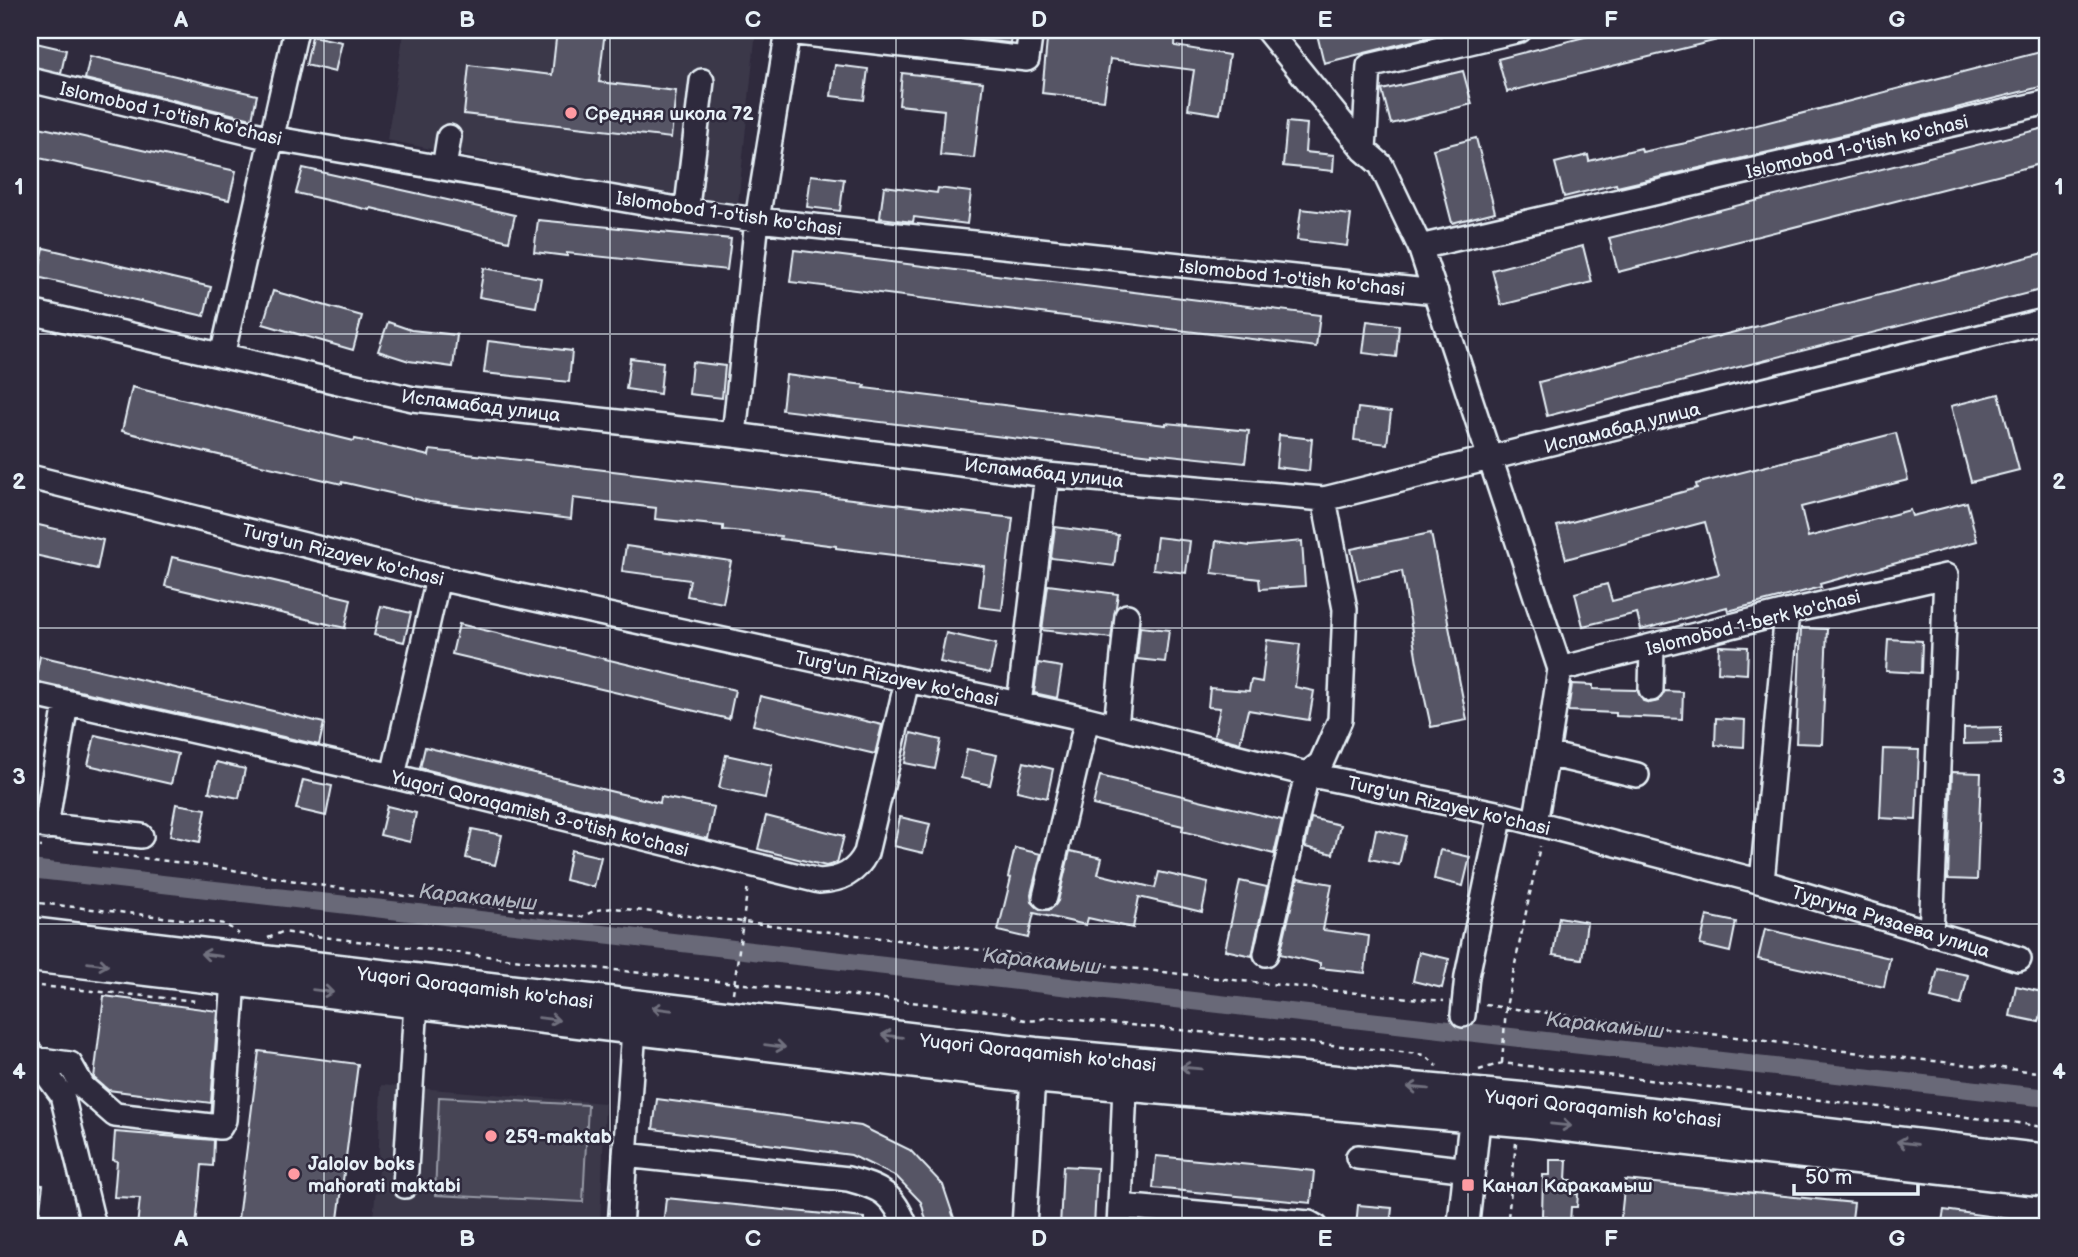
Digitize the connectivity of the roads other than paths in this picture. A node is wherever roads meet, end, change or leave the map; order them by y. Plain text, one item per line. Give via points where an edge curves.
1 (296, 30) edge
2 (1031, 30) edge
3 (1267, 30) edge
4 (1520, 30) edge
5 (788, 31) edge
6 (30, 80) edge
7 (702, 81) dead end
8 (2048, 102) edge
9 (449, 137) dead end
10 (271, 138) junction
11 (1364, 150) junction
12 (444, 168) junction
13 (683, 210) junction
14 (757, 220) junction
15 (1420, 247) junction
16 (1436, 292) junction
17 (30, 312) edge
18 (2048, 320) edge
19 (222, 356) junction
20 (734, 435) junction
21 (1490, 460) junction
22 (1048, 475) junction
23 (30, 477) edge
24 (1324, 499) junction
25 (438, 578) junction
26 (1787, 612) junction
27 (1127, 616) dead end
28 (1652, 646) junction
29 (1560, 669) junction
30 (907, 681) junction
31 (1651, 689) dead end
32 (30, 694) edge
33 (66, 703) junction
34 (1019, 704) junction
35 (1087, 719) junction
36 (1116, 726) junction
37 (1547, 754) junction
38 (1307, 774) junction
39 (1637, 775) dead end
40 (393, 776) junction
41 (1501, 814) junction
42 (1539, 824) junction
43 (42, 833) edge
44 (141, 836) dead end
45 (1762, 882) junction
46 (1045, 897) dead end
47 (30, 933) edge
48 (1931, 934) junction
49 (1266, 954) dead end
50 (30, 956) edge
51 (2019, 959) dead end
52 (234, 980) junction
53 (416, 991) junction
54 (1464, 1009) road end
55 (634, 1029) junction
56 (32, 1056) edge
57 (1033, 1077) junction
58 (1125, 1086) junction
59 (1483, 1100) junction
60 (625, 1155) junction
61 (1358, 1157) dead end
62 (2048, 1160) edge
63 (1469, 1170) junction
64 (2048, 1181) edge
65 (405, 1186) dead end
66 (1119, 1216) edge
67 (94, 1227) edge
68 (620, 1227) edge
69 (905, 1227) edge
70 (1024, 1227) edge
71 (1316, 1227) edge
72 (1463, 1227) edge
73 (1480, 1227) edge

1 - 10 street
2 - 5 street via 1027,59
3 - 11 street
4 - 11 street via 1368,66
5 - 14 street
6 - 10 street, Islomobod 1-o'tish ko'chasi
7 - 13 street
8 - 15 street, Islomobod 1-o'tish ko'chasi
9 - 12 street
10 - 12 street, Islomobod 1-o'tish ko'chasi
10 - 19 street
11 - 15 street via 1381,165
12 - 13 street, Islomobod 1-o'tish ko'chasi
13 - 14 street, Islomobod 1-o'tish ko'chasi
14 - 16 street, Islomobod 1-o'tish ko'chasi
14 - 20 street
15 - 16 street
16 - 21 street
17 - 19 street, Исламабад улица
18 - 21 street, Исламабад улица
19 - 20 street, Исламабад улица via 414,399
20 - 22 street, Исламабад улица
21 - 24 street, Исламабад улица
21 - 29 street
22 - 24 street, Исламабад улица
22 - 34 street
23 - 25 street, Turg'un Rizayev ko'chasi
24 - 38 street via 1345,609 1340,720 1321,763
25 - 30 street, Turg'un Rizayev ko'chasi
25 - 40 street
26 - 28 street, Islomobod 1-berk ko'chasi
26 - 45 street
26 - 48 street, Islomobod 1-berk ko'chasi via 1946,576
27 - 36 street
28 - 29 street, Islomobod 1-berk ko'chasi
28 - 31 street
29 - 37 street
30 - 34 street, Turg'un Rizayev ko'chasi
30 - 40 street, Yuqori Qoraqamish 3-o'tish ko'chasi via 866,853 860,865 842,878 819,881
32 - 33 street, Yuqori Qoraqamish 3-o'tish ko'chasi
33 - 40 street, Yuqori Qoraqamish 3-o'tish ko'chasi
33 - 43 street
34 - 35 street, Turg'un Rizayev ko'chasi
35 - 36 street, Turg'un Rizayev ko'chasi
35 - 46 street
36 - 38 street, Turg'un Rizayev ko'chasi
37 - 39 street
37 - 42 street
38 - 41 street, Turg'un Rizayev ko'chasi
38 - 49 street
41 - 42 street, Turg'un Rizayev ko'chasi
41 - 54 street via 1478,916
42 - 45 street, Turg'un Rizayev ko'chasi
43 - 44 street
45 - 48 street, Тургуна Ризаева улица
53 -> 47 main road, Yuqori Qoraqamish ko'chasi
48 - 51 street, Тургуна Ризаева улица
50 -> 52 main road, Yuqori Qoraqamish ko'chasi
52 -> 53 main road, Yuqori Qoraqamish ko'chasi
52 - 56 street via 220,1127 115,1115 83,1087 70,1064
53 -> 55 main road, Yuqori Qoraqamish ko'chasi
59 -> 53 main road, Yuqori Qoraqamish ko'chasi
53 - 65 street
55 -> 57 main road, Yuqori Qoraqamish ko'chasi
55 - 60 street
56 - 67 street via 62,1096
57 - 58 main road, Yuqori Qoraqamish ko'chasi
57 - 70 street
58 - 59 main road, Yuqori Qoraqamish ko'chasi
58 - 66 street
62 -> 59 main road, Yuqori Qoraqamish ko'chasi
59 - 63 main road
59 -> 64 main road, Yuqori Qoraqamish ko'chasi
59 - 73 main road
60 - 68 street
60 - 69 street via 848,1179 890,1196
61 - 63 street
63 - 72 main road
66 - 71 street via 1310,1223

